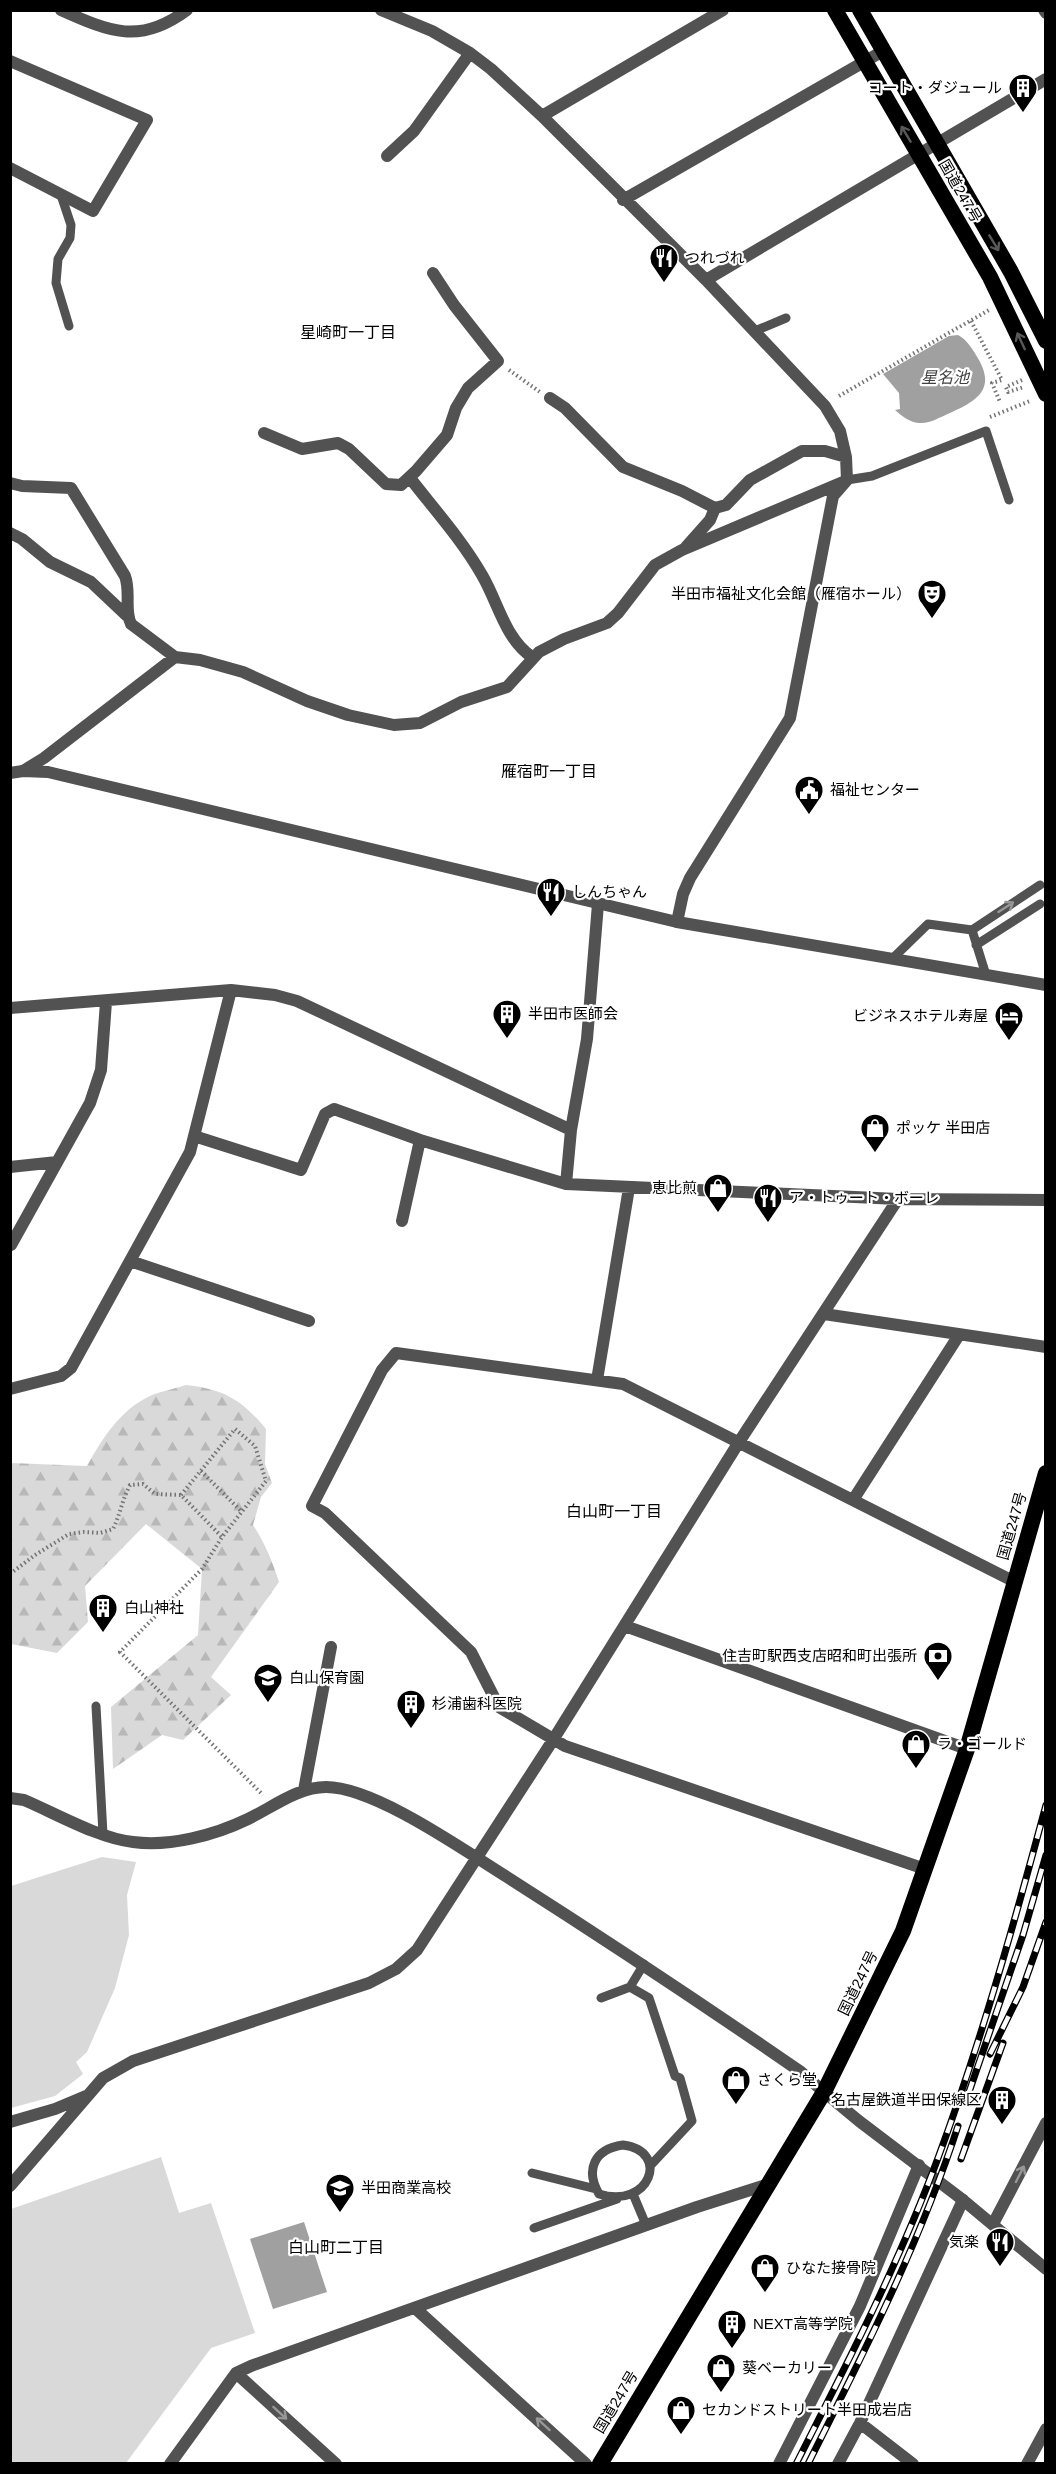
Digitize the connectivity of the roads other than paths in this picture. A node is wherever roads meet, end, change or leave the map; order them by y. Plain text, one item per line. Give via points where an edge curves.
1 (61, 10) edge
2 (187, 10) edge
3 (381, 10) edge
4 (723, 10) edge
5 (835, 10) edge
6 (860, 10) edge
7 (399, 13) edge
8 (883, 51) junction
9 (470, 53) junction
10 (10, 61) edge
11 (863, 61) junction
12 (1046, 79) edge
13 (542, 117) junction
14 (936, 144) junction
15 (919, 155) junction
16 (387, 156) dead end
17 (10, 168) edge
18 (61, 195) junction
19 (624, 200) junction
20 (433, 273) dead end
21 (706, 280) junction
22 (786, 318) dead end
23 (69, 326) dead end
24 (754, 331) junction
25 (1046, 341) edge
26 (1046, 394) edge
27 (550, 398) road end
28 (264, 433) dead end
29 (846, 458) junction
30 (410, 478) junction
31 (847, 480) junction
32 (10, 483) edge
33 (1009, 500) dead end
34 (715, 508) junction
35 (10, 533) edge
36 (682, 550) junction
37 (127, 616) junction
38 (175, 657) junction
39 (532, 657) junction
40 (17, 772) edge
41 (1040, 885) dead end
42 (598, 904) junction
43 (1040, 904) dead end
44 (677, 922) junction
45 (972, 930) junction
46 (976, 945) junction
47 (892, 959) junction
48 (986, 975) junction
49 (1046, 985) edge
50 (231, 990) junction
51 (106, 1002) junction
52 (10, 1008) edge
53 (571, 1130) junction
54 (194, 1136) junction
55 (420, 1140) junction
56 (57, 1162) junction
57 (10, 1167) edge
58 (566, 1184) junction
59 (628, 1188) junction
60 (898, 1199) junction
61 (1046, 1200) edge
62 (402, 1221) dead end
63 (11, 1245) edge
64 (130, 1261) junction
65 (824, 1314) junction
66 (309, 1321) dead end
67 (959, 1335) junction
68 (1046, 1347) edge
69 (597, 1380) junction
70 (10, 1389) edge
71 (739, 1442) junction
72 (1046, 1473) edge
73 (853, 1500) junction
74 (1015, 1582) junction
75 (625, 1626) junction
76 (331, 1647) dead end
77 (96, 1706) dead end
78 (553, 1740) junction
79 (967, 1749) junction
80 (304, 1790) junction
81 (10, 1798) edge
82 (103, 1834) junction
83 (477, 1859) junction
84 (925, 1869) junction
85 (644, 1964) junction
86 (630, 1987) junction
87 (601, 1998) dead end
88 (824, 2092) junction
89 (87, 2095) junction
90 (10, 2122) edge
91 (1046, 2123) edge
92 (1042, 2138) edge
93 (918, 2165) junction
94 (650, 2166) junction
95 (532, 2173) dead end
96 (769, 2184) junction
97 (10, 2186) edge
98 (596, 2189) junction
99 (633, 2193) junction
100 (622, 2197) junction
101 (963, 2200) junction
102 (993, 2224) junction
103 (646, 2225) junction
104 (534, 2228) dead end
105 (1046, 2269) edge
106 (415, 2308) junction
107 (236, 2373) junction
108 (860, 2422) junction
109 (1046, 2429) edge
110 (170, 2463) edge
111 (336, 2463) edge
112 (586, 2463) edge
113 (600, 2463) edge
114 (779, 2463) edge
115 (838, 2463) edge
116 (913, 2463) edge
117 (1027, 2463) edge

1 - 2 street via 99,27 133,33 153,30
3 - 7 street
4 - 13 street
5 - 11 highway, 国道247号
6 - 8 highway, 国道247号
7 - 9 street
8 - 11 street
8 - 14 highway, 国道247号
9 - 13 street
9 - 16 street via 414,131
10 - 18 street via 147,120 93,211
15 -> 11 highway, 国道247号
11 - 19 street
12 - 14 street
13 - 19 street
14 - 15 street
14 -> 25 highway, 国道247号 via 1011,272
15 - 21 street
26 -> 15 highway, 国道247号 via 990,277
17 - 18 street
18 - 23 lane via 72,225 70,238 58,259 56,283
19 - 21 street
20 - 30 street via 498,361 468,388 447,435
21 - 24 street
22 - 24 lane
24 - 29 street via 825,406 840,431
27 - 34 street via 565,408 623,467
28 - 30 street via 302,449 338,443 386,484 401,484
29 - 31 street
29 - 34 street via 825,451 802,451 750,480 726,505
30 - 39 street via 482,575 521,650
31 - 33 lane via 872,476 986,431
31 - 36 street
31 - 44 street via 833,496 790,718 690,878
32 - 37 street via 72,488 125,576 129,586
34 - 36 street via 710,520
35 - 37 street via 51,562 91,582
36 - 39 street via 655,565 607,623 550,645
37 - 38 street via 144,636
38 - 39 street via 243,672 307,701 394,725 420,723 461,702 507,687
38 - 40 street via 44,758
40 - 42 street via 48,772
45 -> 41 lane
42 - 44 street
42 - 53 street via 586,1039
43 - 46 lane
44 - 47 street
45 - 46 lane
45 - 47 lane via 928,924
46 - 48 lane
47 - 48 street
48 - 49 street
50 - 51 street
50 - 53 street via 274,994 297,1001
50 - 54 street
51 - 52 street
51 - 56 street via 101,1070 90,1103
53 - 58 street
54 - 55 street via 301,1170 324,1114 334,1109
54 - 64 street via 190,1152
55 - 58 street
55 - 62 street
56 - 57 street
56 - 63 street
58 - 59 street
59 - 60 street
59 - 69 street
60 - 61 street
60 - 65 street
64 - 66 street
64 - 70 street via 71,1368 61,1376
65 - 67 street
65 - 71 street
67 - 68 street
67 - 73 street
69 - 71 street via 623,1384
69 - 78 street via 396,1353 382,1370 312,1506 325,1513 471,1652 499,1707
71 - 73 street
71 - 75 street
72 - 74 highway, 国道247号
73 - 74 street
74 - 79 highway, 国道247号
75 - 78 street
75 - 79 street
76 - 80 street
77 - 82 lane
78 - 83 street
78 - 84 street
79 - 84 highway, 国道247号
80 - 82 street via 212,1832 133,1842
80 - 83 street via 327,1787 389,1807
81 - 82 street via 24,1800
83 - 85 street
83 - 89 street via 417,1950 396,1969 369,1983 133,2061 103,2078
84 - 88 highway, 国道247号 via 903,1931
85 - 86 lane
85 - 88 street
86 - 87 lane
86 - 94 lane via 649,1998 692,2121
88 - 93 street
88 - 96 highway, 国道247号
89 - 90 street
89 - 97 street
91 - 92 street
102 -> 92 street
93 - 101 street
93 - 114 street via 860,2306
94 - 98 lane via 641,2151 631,2146 614,2146 600,2154 593,2164
94 - 99 lane via 646,2184
95 - 98 lane
96 - 103 street
96 - 113 highway, 国道247号
98 - 100 lane via 611,2198
99 - 100 lane
99 - 103 lane
100 - 104 lane
101 - 102 street
101 - 108 street
102 - 105 street
103 - 106 street
106 - 107 street
112 -> 106 street
107 - 110 street
107 -> 111 street
108 - 115 street
108 - 116 street
109 - 117 street

